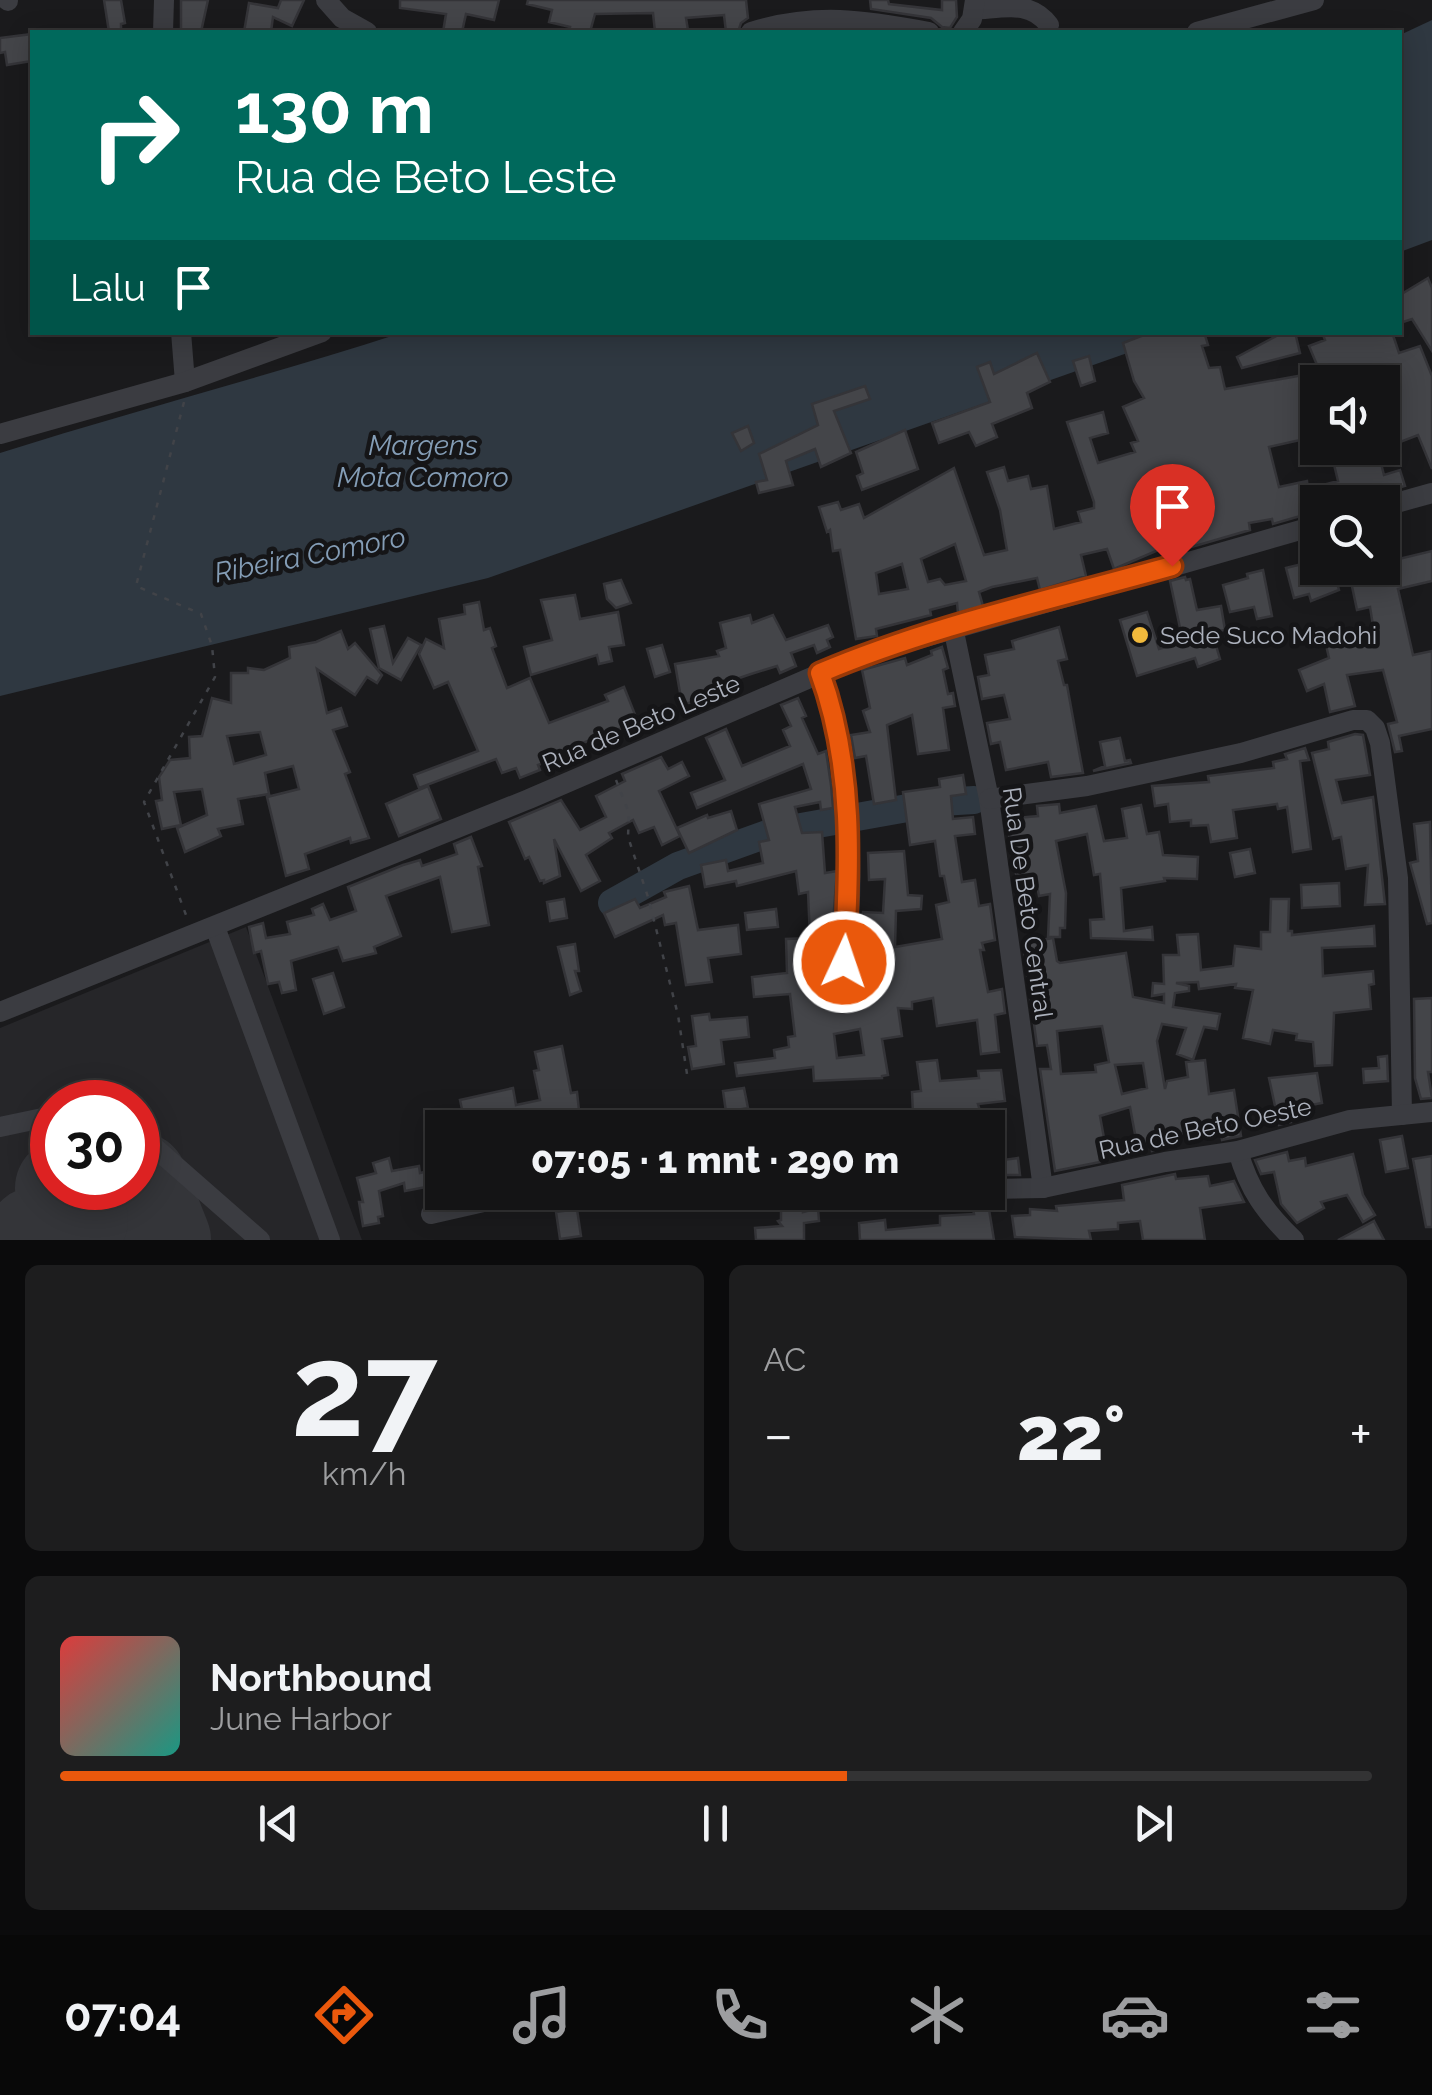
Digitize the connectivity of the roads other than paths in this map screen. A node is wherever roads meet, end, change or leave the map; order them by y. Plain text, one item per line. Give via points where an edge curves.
1 (164, 0) edge
2 (326, 0) edge
3 (1314, 0) edge
4 (975, 5) edge
5 (1049, 26) dead end
6 (164, 30) edge
7 (363, 30) edge
8 (762, 30) edge
9 (918, 30) edge
10 (964, 30) edge
11 (1204, 30) edge
12 (181, 335) edge
13 (315, 335) edge
14 (185, 390) junction
15 (0, 434) edge
16 (1432, 493) edge
17 (1400, 502) edge
18 (1300, 530) edge
19 (954, 627) junction
20 (820, 673) junction
21 (989, 799) junction
22 (215, 927) junction
23 (836, 982) dead end
24 (0, 1012) edge
25 (1432, 1112) edge
26 (1402, 1115) junction
27 (30, 1121) edge
28 (0, 1128) edge
29 (1238, 1151) junction
30 (160, 1152) edge
31 (1042, 1188) junction
32 (1005, 1189) edge
33 (449, 1210) edge
34 (431, 1214) dead end
35 (260, 1240) edge
36 (330, 1240) edge
37 (1294, 1240) edge

1 - 6 street
2 - 7 street
3 - 11 street
4 - 5 street via 1027,6
4 - 10 street
8 - 9 street via 858,19
12 - 14 street
13 - 14 street
14 - 15 street
16 - 17 street
18 - 19 street, Rua de Beto Leste
19 - 20 street, Rua de Beto Leste
19 - 21 street, Rua De Beto Central
20 - 22 street, Rua de Beto Leste
20 - 23 street via 839,738 848,842 844,962
21 - 26 street via 1241,754 1367,720 1380,743 1398,878
21 - 31 street, Rua De Beto Central
22 - 24 street, Rua de Beto Leste
22 - 36 street
25 - 26 street, Rua de Beto Oeste
26 - 29 street, Rua de Beto Oeste via 1350,1120
27 - 28 street
29 - 31 street, Rua de Beto Oeste
29 - 37 street via 1254,1195
30 - 35 street
31 - 32 street, Rua de Beto Oeste
33 - 34 street

